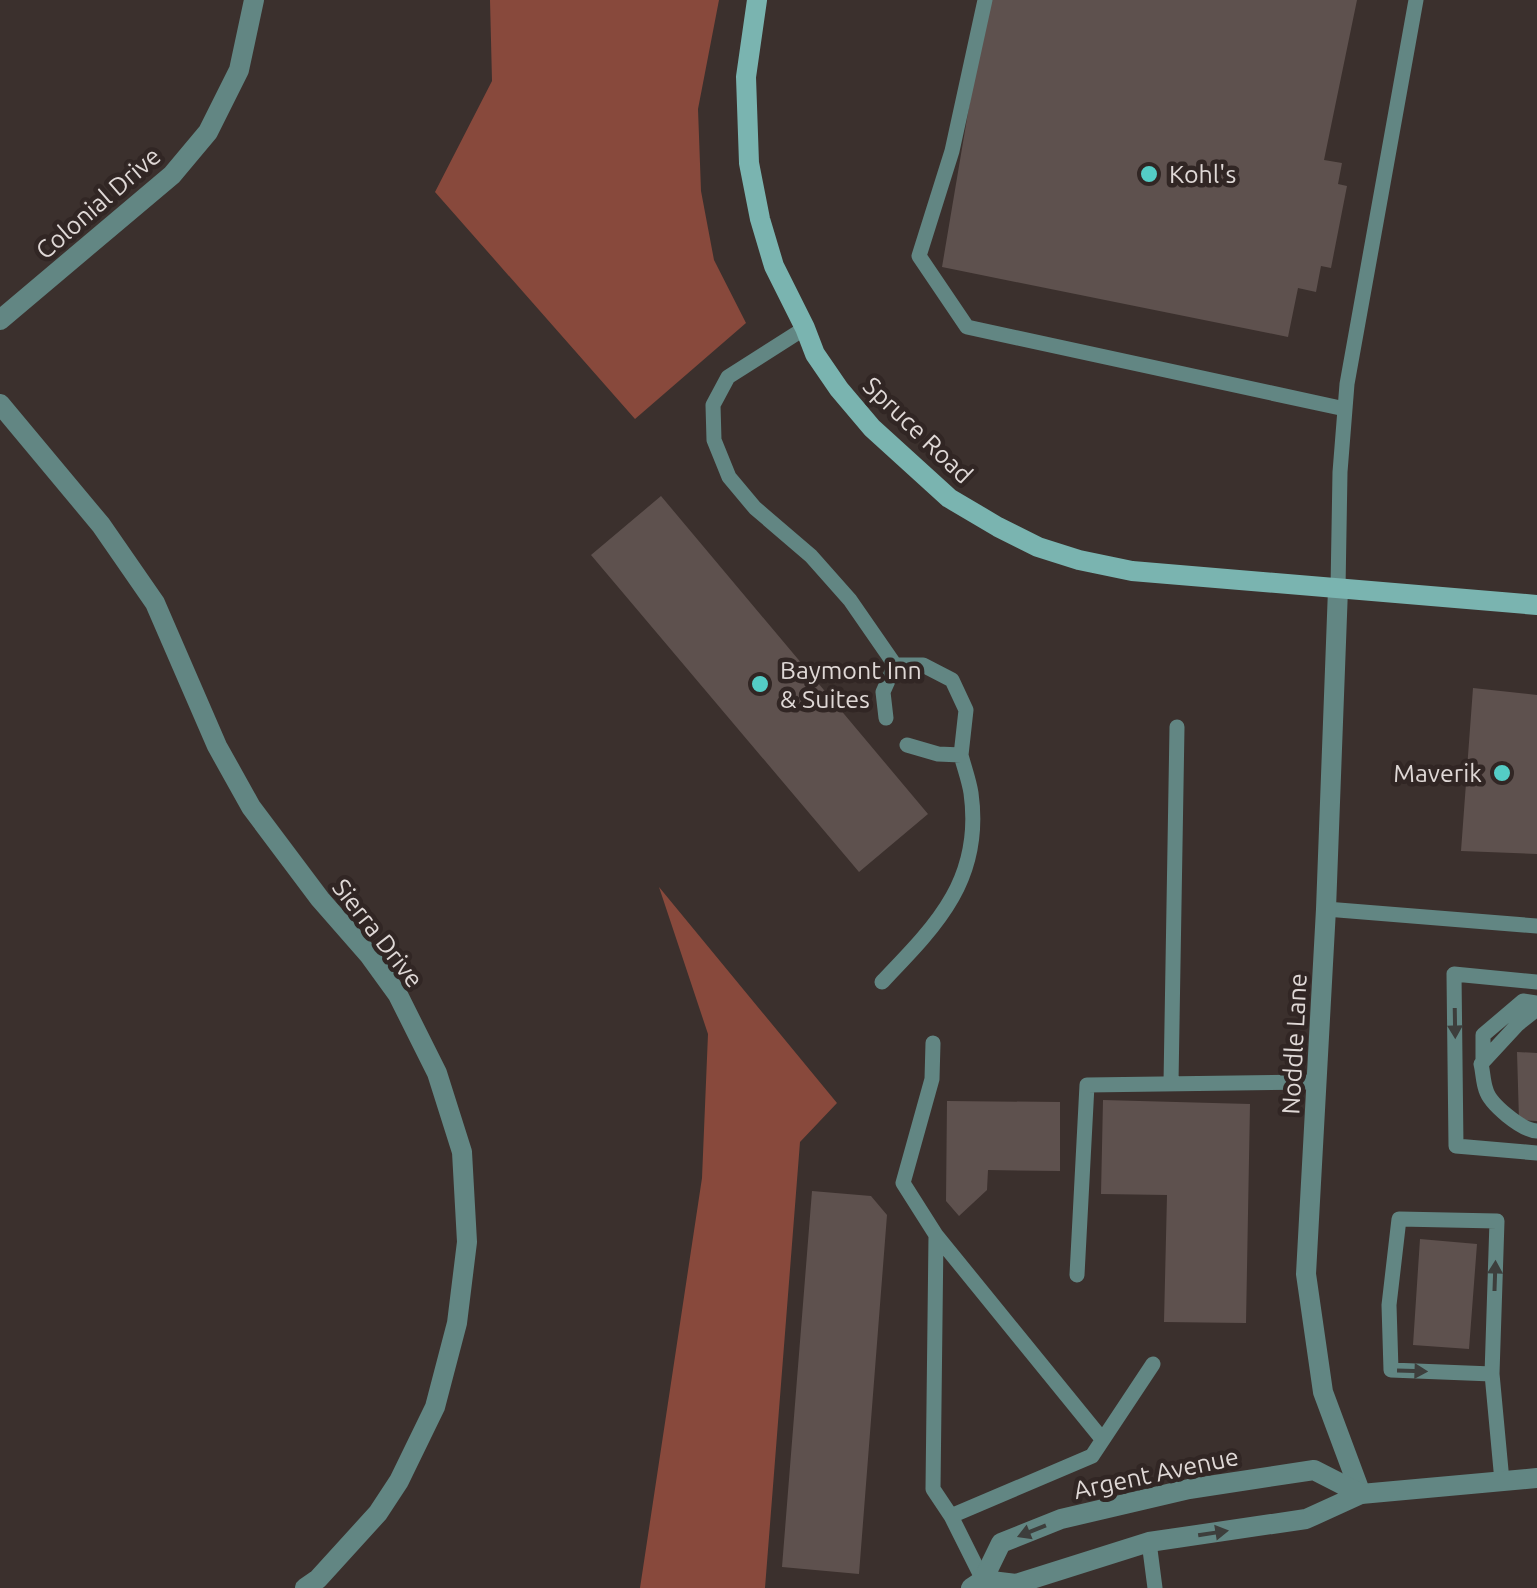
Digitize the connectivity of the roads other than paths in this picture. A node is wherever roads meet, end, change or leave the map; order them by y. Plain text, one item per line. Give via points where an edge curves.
1 (254, 0) edge
2 (756, 0) edge
3 (985, 0) edge
4 (1416, 0) edge
5 (0, 320) edge
6 (805, 328) junction
7 (0, 404) edge
8 (1345, 409) junction
9 (1338, 589) junction
10 (1537, 605) edge
11 (894, 665) junction
12 (886, 718) dead end
13 (1177, 726) dead end
14 (907, 745) dead end
15 (961, 754) junction
16 (1326, 908) junction
17 (1537, 926) edge
18 (882, 982) dead end
19 (1537, 982) edge
20 (1537, 1006) edge
21 (933, 1043) dead end
22 (1317, 1082) junction
23 (1171, 1084) junction
24 (1537, 1131) edge
25 (1537, 1153) edge
26 (936, 1235) junction
27 (1077, 1275) dead end
28 (1153, 1364) dead end
29 (1492, 1374) junction
30 (1102, 1439) junction
31 (1537, 1478) edge
32 (1502, 1481) junction
33 (1361, 1494) junction
34 (951, 1516) junction
35 (1148, 1542) junction
36 (977, 1584) edge
37 (305, 1588) edge
38 (1155, 1588) edge

1 - 5 street, Colonial Drive via 239,70 208,132 172,174
2 - 6 main road, Spruce Road via 746,77 749,163 774,266
3 - 8 lane via 952,151 919,256 967,328
4 - 8 lane
6 - 9 main road, Spruce Road via 815,354 872,428 949,498 1011,534 1078,560 1132,571
6 - 11 lane via 728,376 713,405 714,440 729,477 850,600
7 - 37 street, Sierra Drive via 101,525 154,603 216,746 251,807 398,995 437,1073 462,1152 467,1242 457,1323 434,1406 378,1513
8 - 9 lane
9 - 10 main road, Spruce Road
9 - 16 street, Noddle Lane
11 - 12 lane via 884,692
11 - 15 lane via 923,665 952,680 966,710
13 - 23 lane
14 - 15 lane
15 - 18 lane via 973,830 965,874 944,914
16 - 17 lane
16 - 22 street, Noddle Lane
19 -> 25 lane via 1454,974 1456,1146
20 - 24 lane via 1481,1064 1486,1094 1528,1131
21 - 26 lane via 932,1078 902,1183
22 - 23 lane
22 - 33 street, Noddle Lane via 1306,1274 1322,1392
23 - 27 lane via 1088,1084
26 - 30 lane
26 - 34 lane via 932,1489
28 - 30 lane
29 -> 29 lane via 1497,1222 1400,1219 1389,1305 1391,1370
29 - 32 lane
30 - 34 lane via 1092,1456
31 - 32 street
32 - 33 street
35 -> 33 street via 1306,1519
33 -> 36 street, Argent Avenue via 1314,1470 1189,1488 1061,1519 1001,1544
34 - 36 lane
35 - 36 street via 1016,1584
35 - 38 lane

